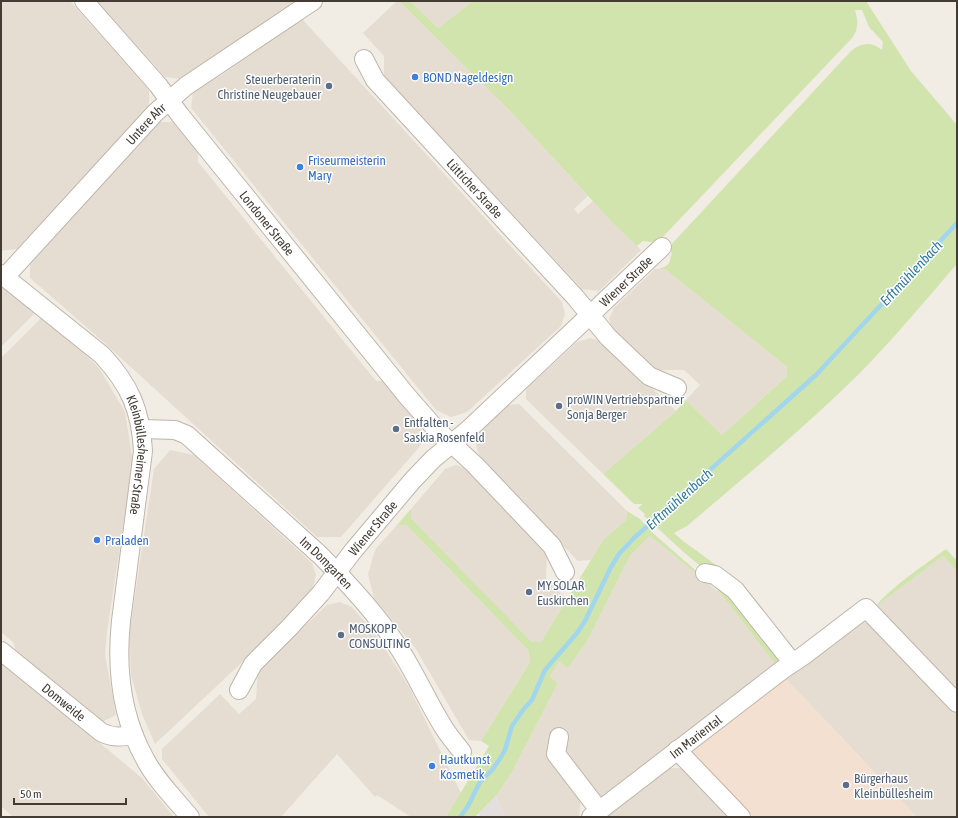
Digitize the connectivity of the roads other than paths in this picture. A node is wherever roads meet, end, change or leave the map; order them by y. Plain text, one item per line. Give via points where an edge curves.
1 (84, 1) edge
2 (313, 1) edge
3 (364, 59) dead end
4 (169, 100) junction
5 (662, 247) dead end
6 (3, 276) edge
7 (591, 315) junction
8 (677, 388) dead end
9 (142, 430) junction
10 (452, 444) junction
11 (337, 572) junction
12 (565, 572) dead end
13 (705, 573) dead end
14 (1, 651) edge
15 (792, 662) junction
16 (239, 690) dead end
17 (957, 703) edge
18 (134, 735) junction
19 (559, 737) dead end
20 (677, 750) junction
21 (462, 752) dead end
22 (595, 814) edge
23 (190, 817) edge
24 (741, 817) edge

1 - 4 street, Londoner Straße
2 - 4 street, Untere Ahr
3 - 7 street, Lütticher Straße via 376,80
4 - 6 street, Untere Ahr
4 - 10 street, Londoner Straße via 407,396
5 - 7 street, Wiener Straße
6 - 9 street, Kleinbüllesheimer Straße via 91,345 111,364 132,397
7 - 8 street, Wiener Straße via 608,336 649,376
7 - 10 street, Wiener Straße
9 - 11 street, Im Domgarten via 175,430 187,434
9 - 18 street, Kleinbüllesheimer Straße via 142,465 119,644 122,693
10 - 11 street, Wiener Straße via 412,481
10 - 12 street via 552,546
11 - 16 street, Wiener Straße via 253,664
11 - 21 street, Im Domgarten via 398,645 444,728
13 - 15 street via 715,575 735,590
14 - 18 street, Domweide via 101,732 118,737
15 - 17 street, Im Mariental via 866,608
15 - 20 street, Im Mariental
18 - 23 street, Kleinbüllesheimer Straße via 145,759
19 - 22 street via 556,754
20 - 22 street, Im Mariental
20 - 24 street

